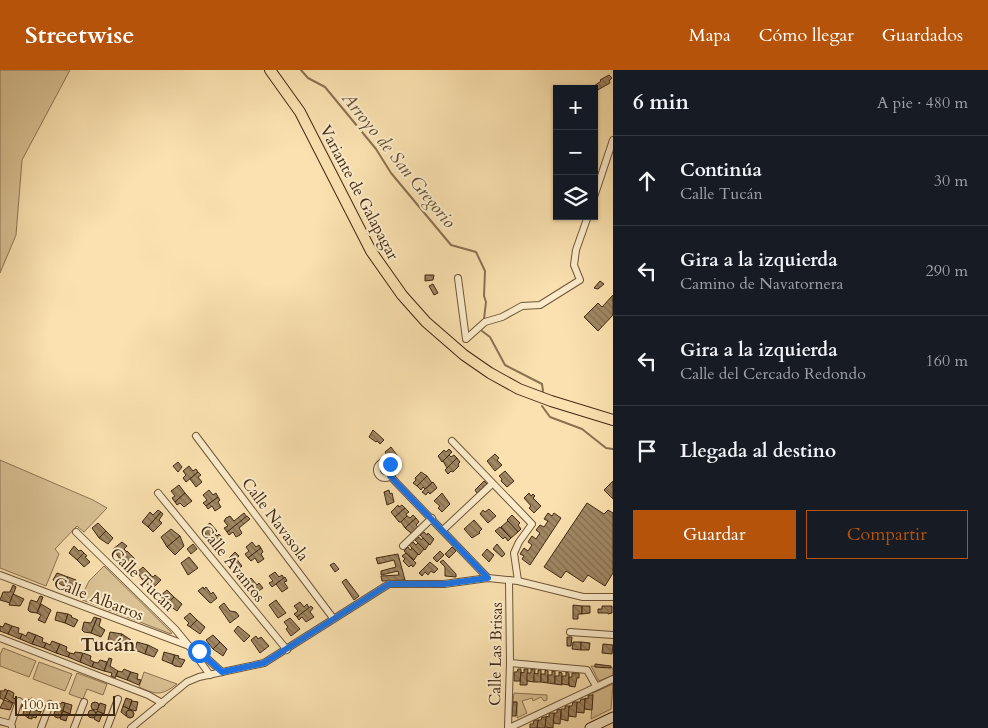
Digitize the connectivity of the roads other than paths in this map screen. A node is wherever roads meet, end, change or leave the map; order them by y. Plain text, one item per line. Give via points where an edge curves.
1 (270, 70) edge
2 (613, 140) edge
3 (598, 184) edge
4 (587, 220) edge
5 (458, 278) dead end
6 (613, 420) edge
7 (196, 436) dead end
8 (452, 440) dead end
9 (390, 476) dead end
10 (492, 484) junction
11 (158, 493) dead end
12 (432, 518) junction
13 (443, 530) junction
14 (76, 532) dead end
15 (404, 546) dead end
16 (0, 575) edge
17 (488, 578) junction
18 (509, 580) junction
19 (518, 581) junction
20 (613, 597) edge
21 (333, 618) junction
22 (570, 632) dead end
23 (613, 636) edge
24 (0, 639) edge
25 (189, 646) junction
26 (287, 650) junction
27 (510, 663) junction
28 (222, 672) junction
29 (210, 675) junction
30 (613, 679) edge
31 (596, 686) junction
32 (118, 699) dead end
33 (19, 701) dead end
34 (84, 702) dead end
35 (162, 703) junction
36 (50, 704) dead end
37 (613, 717) edge
38 (0, 720) edge
39 (12, 726) edge
40 (41, 728) edge
41 (74, 728) edge
42 (107, 728) edge
43 (131, 728) edge
44 (508, 728) edge
45 (590, 728) edge

1 - 6 main road, Variante de Galapagar via 300,112 371,251 426,322 464,355 519,389
2 - 3 street
4 - 5 street via 574,265 580,280 540,305 522,306 485,322 466,339
7 - 21 street, Calle Navasola
8 - 10 street
9 - 12 street
10 - 13 street
10 - 19 street via 532,524 514,553
11 - 26 street, Calle Avantos
12 - 13 street
12 - 15 street
13 - 17 street
14 - 25 street, Calle Tucán
16 - 25 street, Calle Albatros
17 - 18 street
17 - 21 street via 444,584 389,584
18 - 19 street
18 - 27 street, Calle Las Brisas
19 - 20 street via 583,597
21 - 26 street
22 - 23 street
24 - 35 street
25 - 28 street, Calle Tucán
25 - 29 street, Calle Tucán
26 - 28 street via 264,663
27 - 31 street via 587,670
27 - 44 street, Calle Las Brisas
28 - 29 street
29 - 35 street via 187,682
30 - 31 street
31 - 44 street
32 - 42 street
33 - 39 street
34 - 41 street
35 - 43 street
36 - 40 street
37 - 45 main road
38 - 39 street

